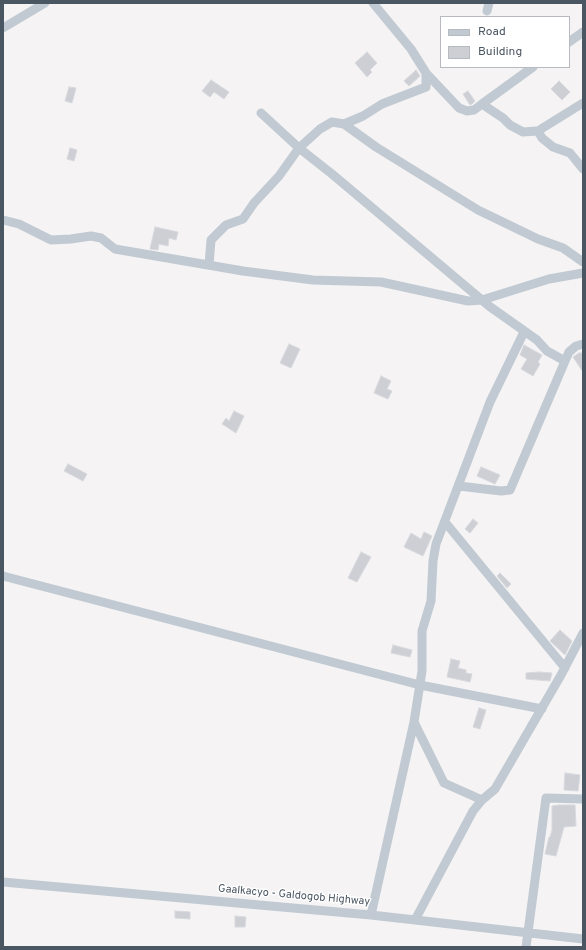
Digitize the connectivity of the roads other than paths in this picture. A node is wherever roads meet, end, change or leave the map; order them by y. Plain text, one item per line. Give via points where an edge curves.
1 (45, 3) edge
2 (373, 3) edge
3 (3, 28) edge
4 (583, 32) edge
5 (570, 41) edge
6 (532, 68) edge
7 (426, 73) junction
8 (583, 103) edge
9 (482, 104) junction
10 (261, 113) dead end
11 (344, 124) junction
12 (538, 133) junction
13 (299, 148) junction
14 (583, 169) edge
15 (3, 220) edge
16 (583, 262) edge
17 (209, 265) junction
18 (583, 273) edge
19 (482, 300) junction
20 (524, 332) junction
21 (583, 344) edge
22 (565, 361) junction
23 (459, 486) junction
24 (445, 522) junction
25 (3, 576) edge
26 (583, 632) edge
27 (565, 668) junction
28 (420, 685) junction
29 (542, 709) junction
30 (414, 722) junction
31 (583, 799) edge
32 (482, 800) junction
33 (3, 882) edge
34 (370, 915) junction
35 (415, 920) junction
36 (528, 933) junction
37 (583, 939) edge
38 (526, 947) edge

1 - 3 street
2 - 7 street
4 - 5 street
6 - 9 street
7 - 9 street via 459,108 474,110
7 - 11 street via 426,87 382,104
8 - 12 street
9 - 12 street via 523,132
10 - 13 street
11 - 13 street via 332,122
11 - 16 street via 376,148 478,210 563,248
12 - 14 street via 553,147 570,153
13 - 17 street via 243,219 226,225 211,240
13 - 19 street
15 - 17 street via 19,224 51,240 91,236 101,238 115,249
17 - 19 street via 313,280 381,282 468,301
18 - 19 street via 549,279
19 - 20 street
20 - 22 street via 537,340 547,351
20 - 23 street via 490,402
21 - 22 street via 569,352
22 - 23 street via 510,490
23 - 24 street
24 - 27 street
24 - 28 street via 436,544 431,601 422,631
25 - 28 street
26 - 27 street
27 - 29 street
28 - 29 street
28 - 30 street
29 - 32 street via 495,788
30 - 32 street via 444,783
30 - 34 street
31 - 36 street via 546,798
32 - 35 street via 473,811
33 - 34 street, Gaalkacyo - Galdogob Highway
34 - 35 street, Gaalkacyo - Galdogob Highway
35 - 36 street, Gaalkacyo - Galdogob Highway
36 - 37 street, Gaalkacyo - Galdogob Highway
36 - 38 street

